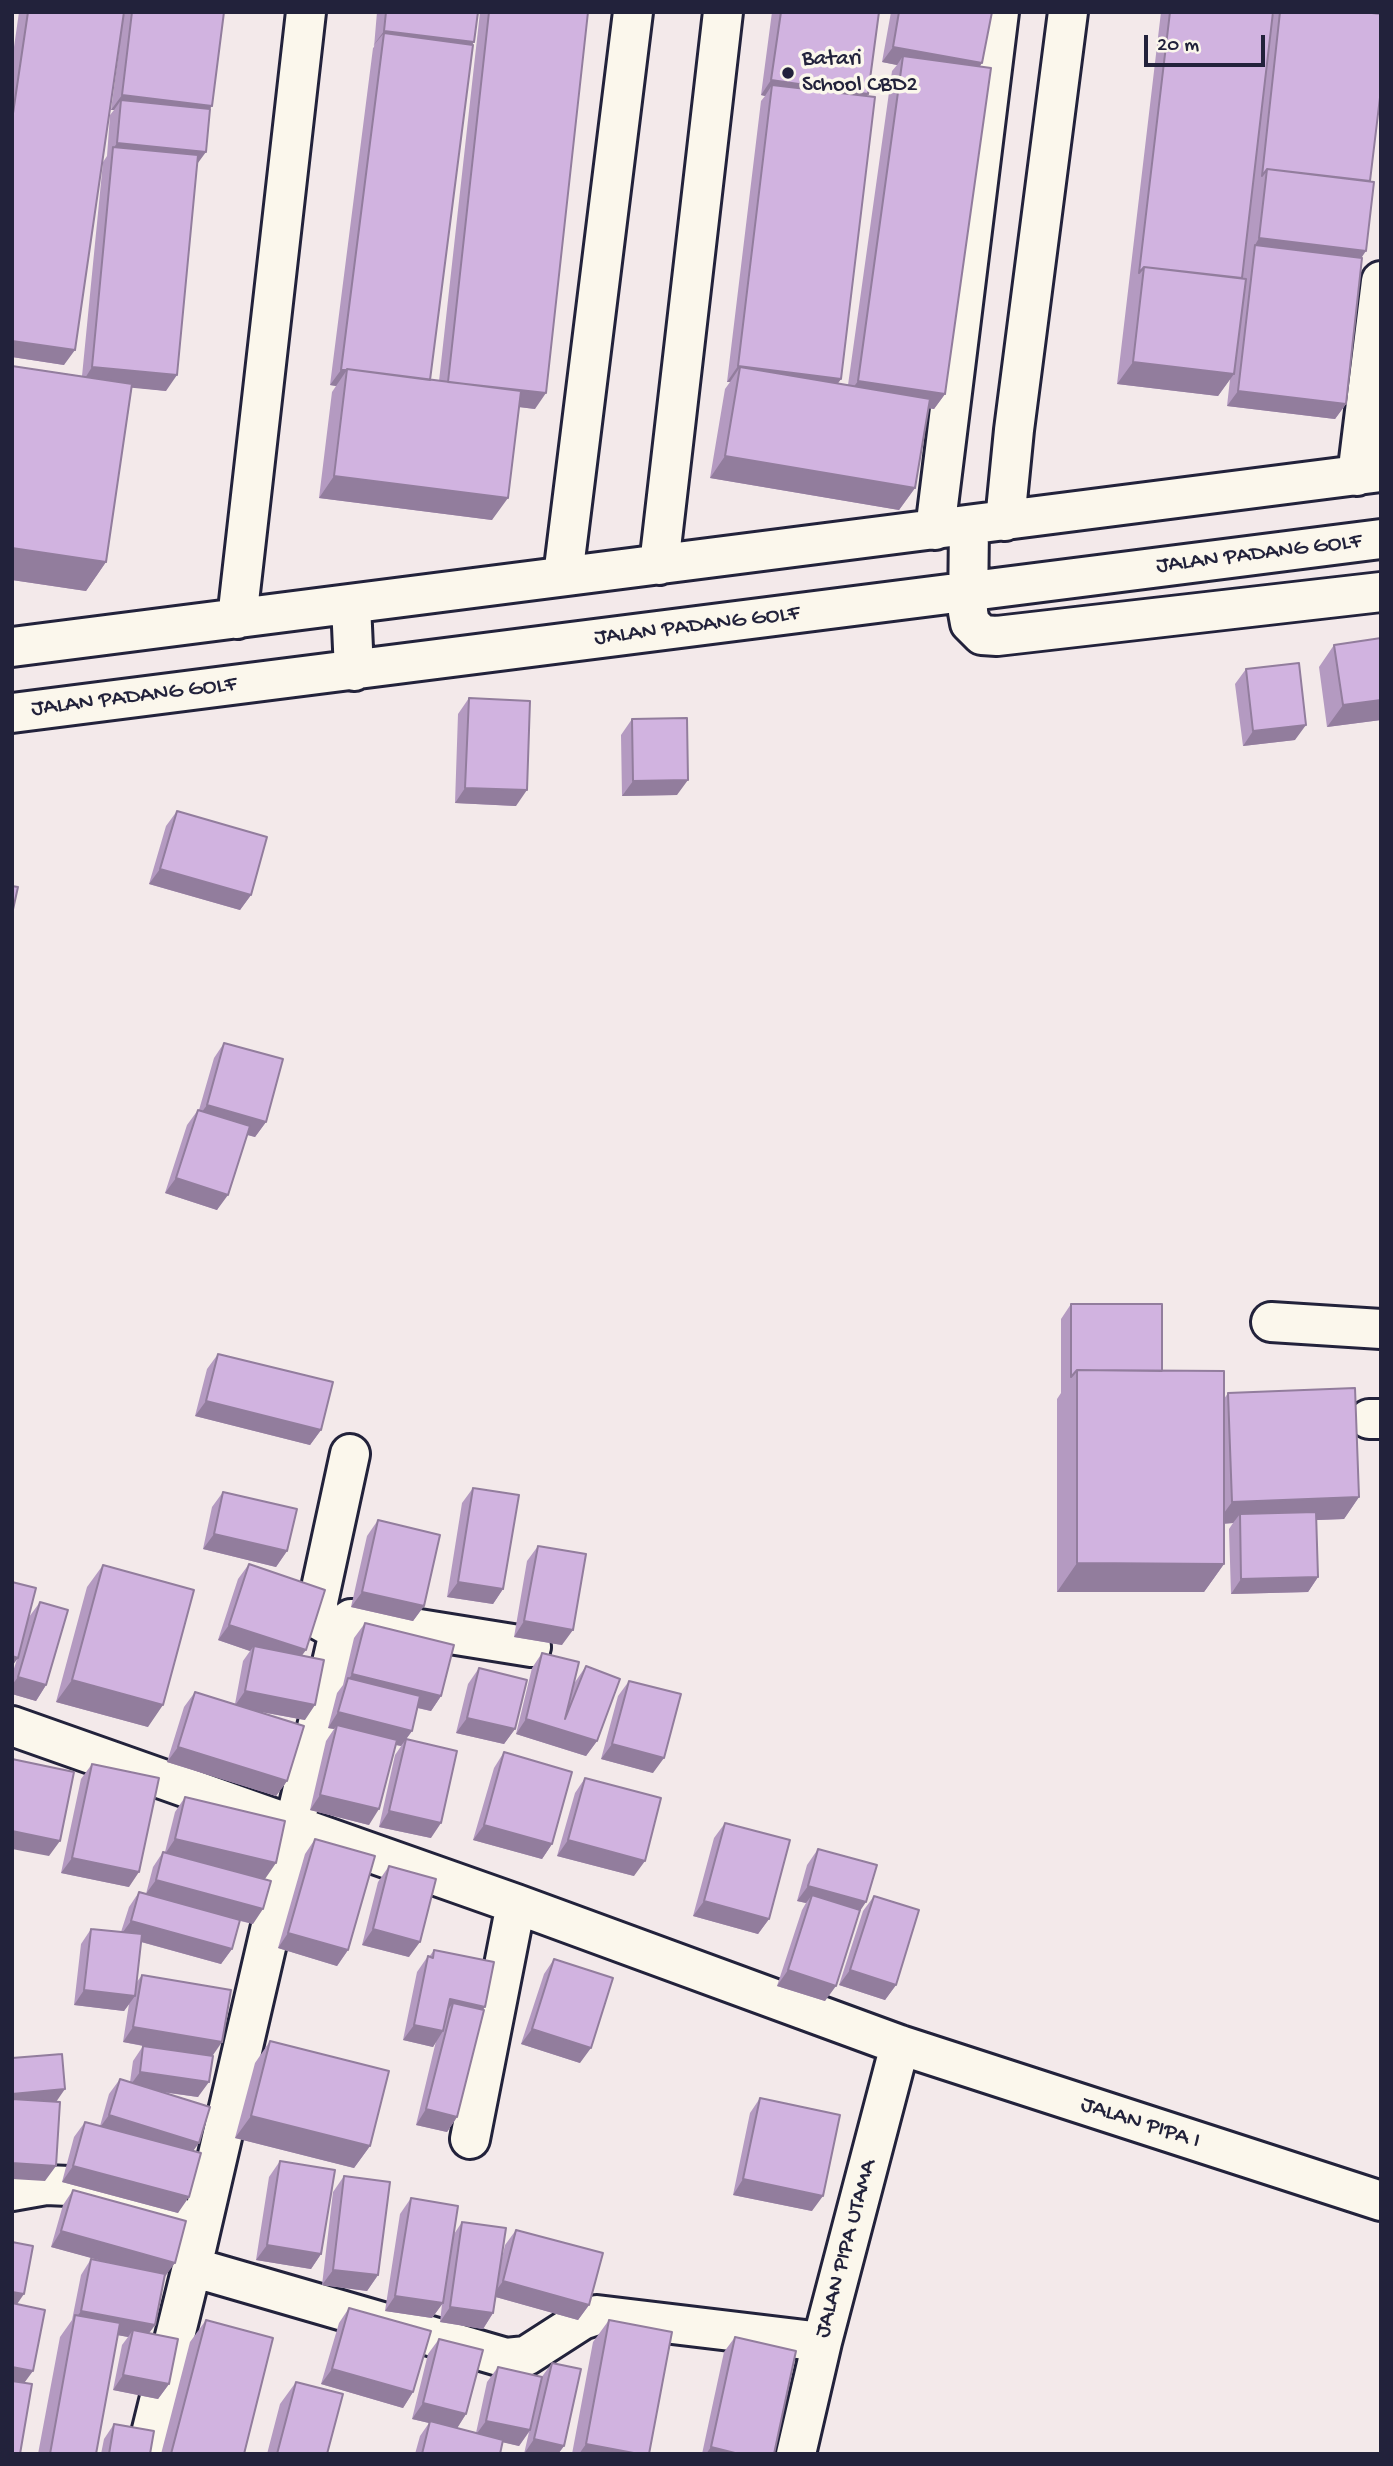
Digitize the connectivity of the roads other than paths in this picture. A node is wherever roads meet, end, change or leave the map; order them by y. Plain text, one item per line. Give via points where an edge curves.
1 (306, 12) edge
2 (633, 12) edge
3 (723, 12) edge
4 (999, 12) edge
5 (1068, 12) edge
6 (1381, 281) edge
7 (1369, 474) edge
8 (969, 526) junction
9 (1381, 539) edge
10 (659, 565) junction
11 (563, 576) junction
12 (1381, 592) edge
13 (968, 593) junction
14 (351, 604) junction
15 (237, 619) junction
16 (12, 647) edge
17 (354, 671) junction
18 (12, 713) edge
19 (1271, 1322) dead end
20 (1381, 1329) edge
21 (349, 1454) dead end
22 (339, 1630) junction
23 (531, 1647) dead end
24 (12, 1726) edge
25 (295, 1824) junction
26 (516, 1904) junction
27 (900, 2045) junction
28 (470, 2139) dead end
29 (12, 2191) edge
30 (1381, 2201) edge
31 (201, 2224) junction
32 (192, 2267) junction
33 (822, 2342) junction
34 (146, 2454) edge
35 (796, 2454) edge

1 - 15 street
2 - 11 street
3 - 10 street
4 - 8 street
5 - 8 street
6 - 7 street
7 - 8 street
8 - 10 street
8 - 13 street
9 - 13 street, JALAN PADANG GOLF
10 - 11 street
11 - 14 street
12 - 13 street via 997,636 982,635 970,623
13 - 17 street, JALAN PADANG GOLF
14 - 15 street
14 - 17 street
15 - 16 street
17 - 18 street, JALAN PADANG GOLF
19 - 20 street
21 - 22 street via 318,1602 319,1620
22 - 23 street via 358,1619
22 - 25 street
24 - 25 street, JALAN PIPA I
25 - 26 street, JALAN PIPA I
25 - 31 street
26 - 27 street, JALAN PIPA I
26 - 28 street
27 - 30 street, JALAN PIPA I
27 - 33 street, JALAN PIPA UTAMA
29 - 31 street via 69,2186
31 - 32 street
32 - 33 street via 506,2358 526,2356 597,2315
32 - 34 street
33 - 35 street, JALAN PIPA UTAMA

